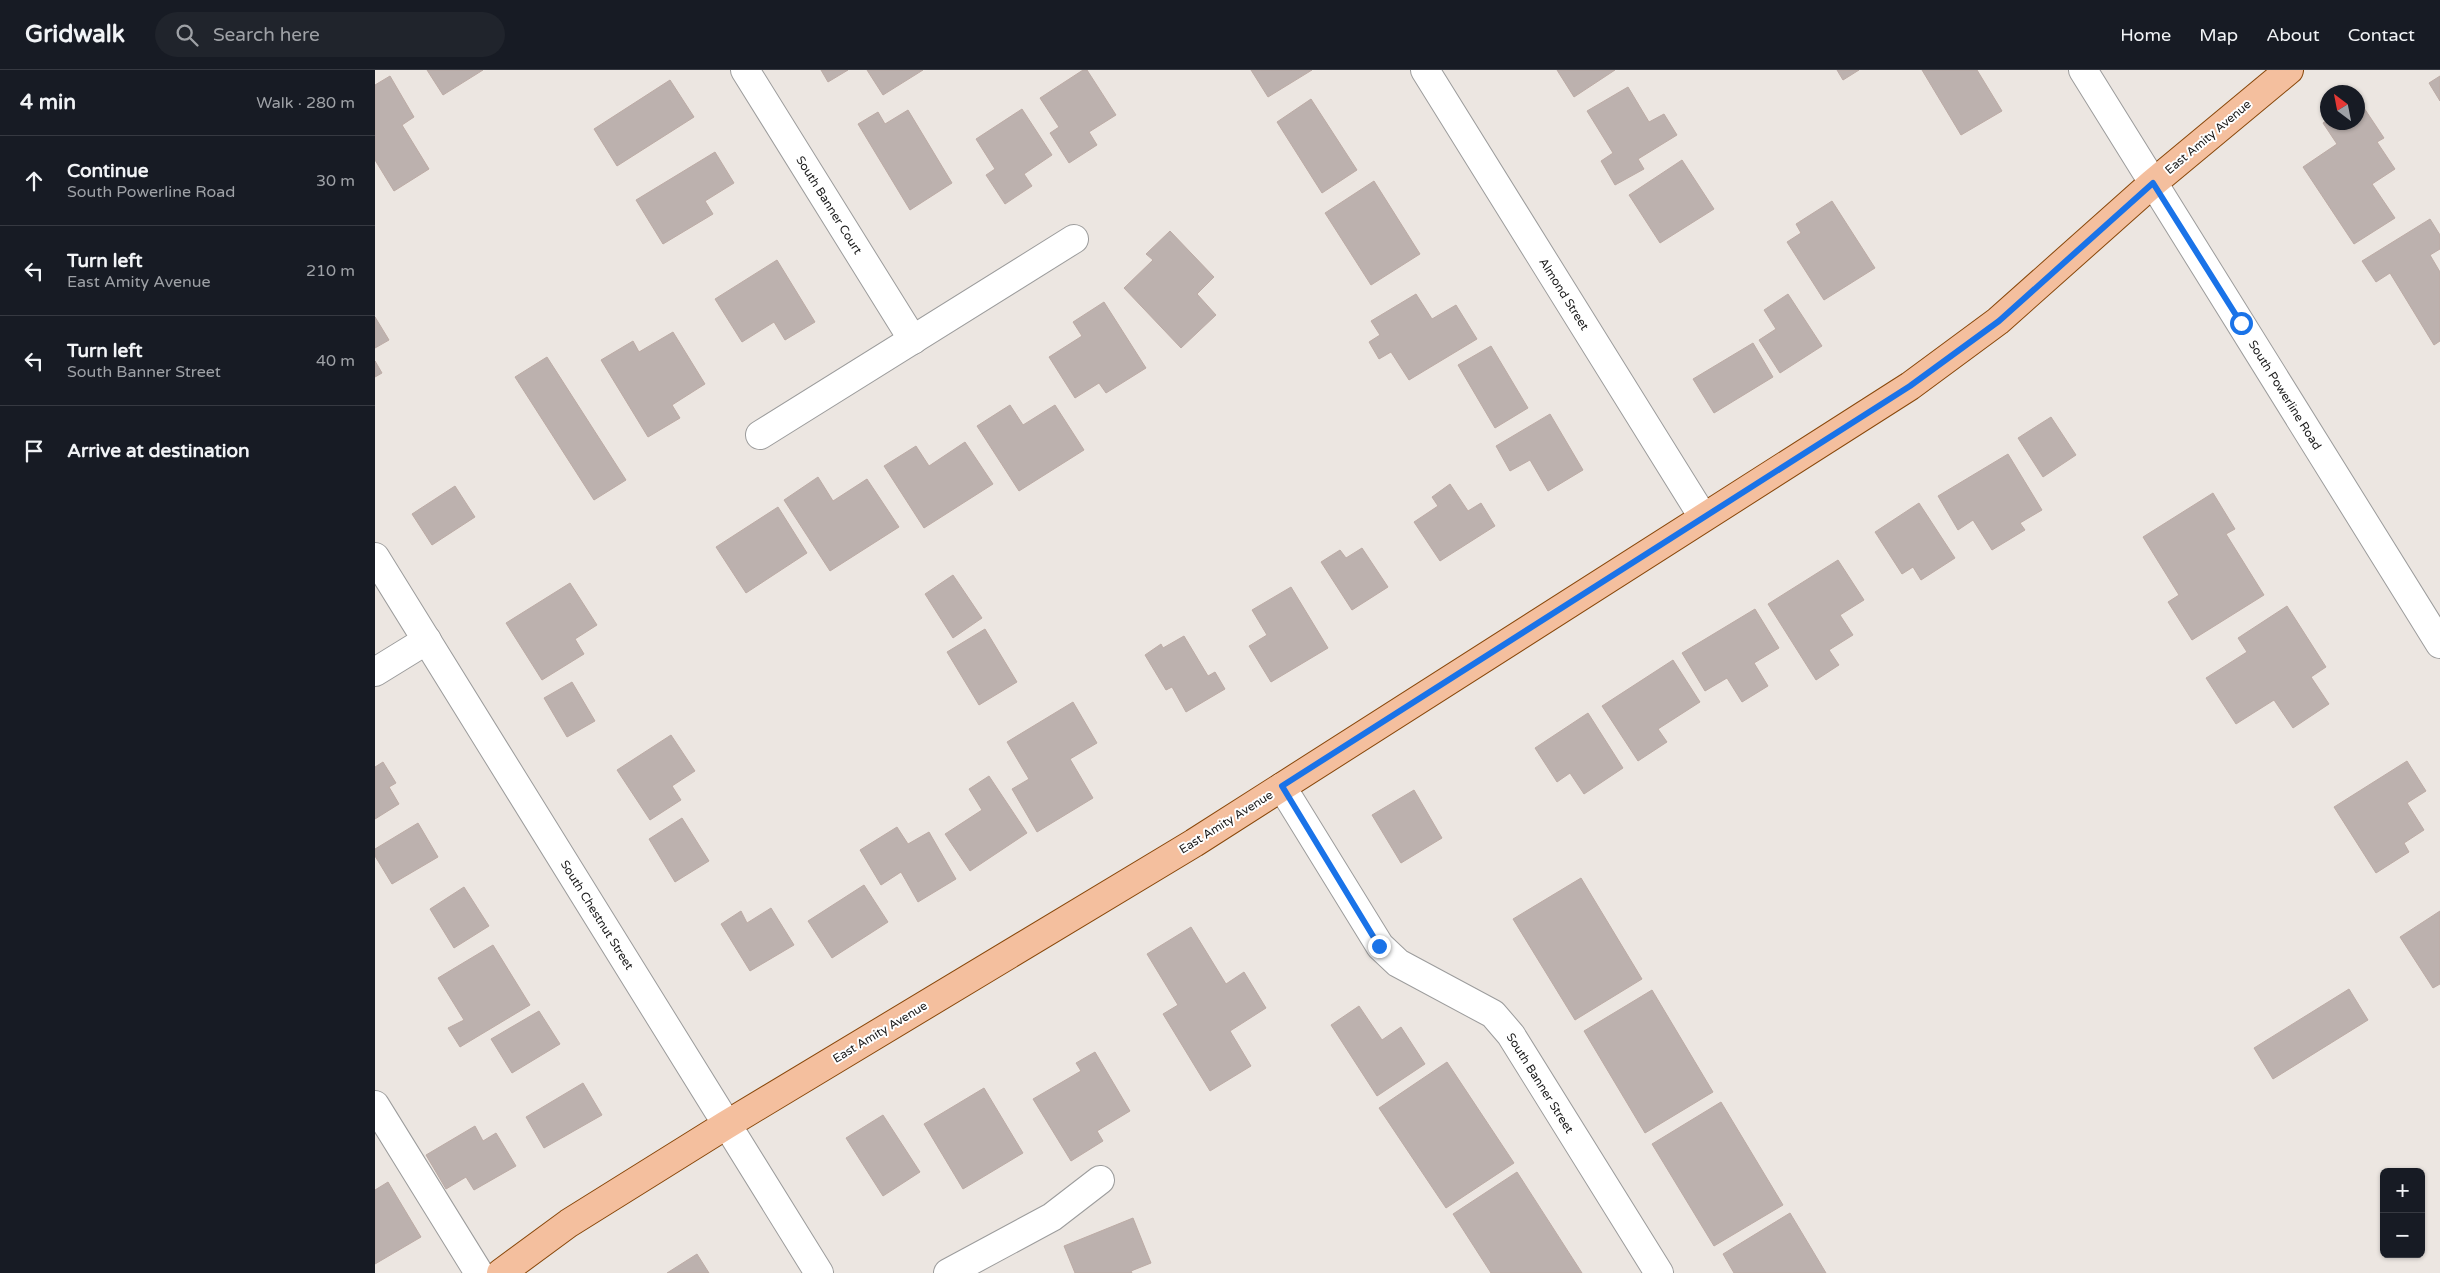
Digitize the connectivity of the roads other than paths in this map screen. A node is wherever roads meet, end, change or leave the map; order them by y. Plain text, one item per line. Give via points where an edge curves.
1 (745, 70) edge
2 (1425, 70) edge
3 (2083, 70) edge
4 (2289, 70) edge
5 (2153, 183) junction
6 (1074, 239) dead end
7 (913, 340) junction
8 (760, 435) dead end
9 (1703, 517) junction
10 (375, 557) edge
11 (427, 640) junction
12 (2440, 644) edge
13 (375, 672) edge
14 (1282, 786) junction
15 (375, 1106) edge
16 (726, 1125) junction
17 (1100, 1180) dead end
18 (479, 1273) edge
19 (501, 1273) edge
20 (819, 1273) edge
21 (948, 1273) edge
22 (1659, 1273) edge

1 - 7 street, South Banner Court
2 - 9 street, Almond Street
3 - 5 street, South Powerline Road
4 - 5 main road, East Amity Avenue
5 - 9 main road, East Amity Avenue via 1999,321 1910,386
5 - 12 street, South Powerline Road
6 - 7 street
7 - 8 street
9 - 14 main road, East Amity Avenue
10 - 11 street, South Chestnut Street
11 - 13 street
11 - 16 street, South Chestnut Street
14 - 16 main road, East Amity Avenue via 1194,843
14 - 22 street, South Banner Street via 1379,946 1398,963 1493,1014 1511,1035
15 - 18 street
16 - 19 main road, East Amity Avenue via 569,1223
16 - 20 street, South Chestnut Street
17 - 21 street via 1052,1217

